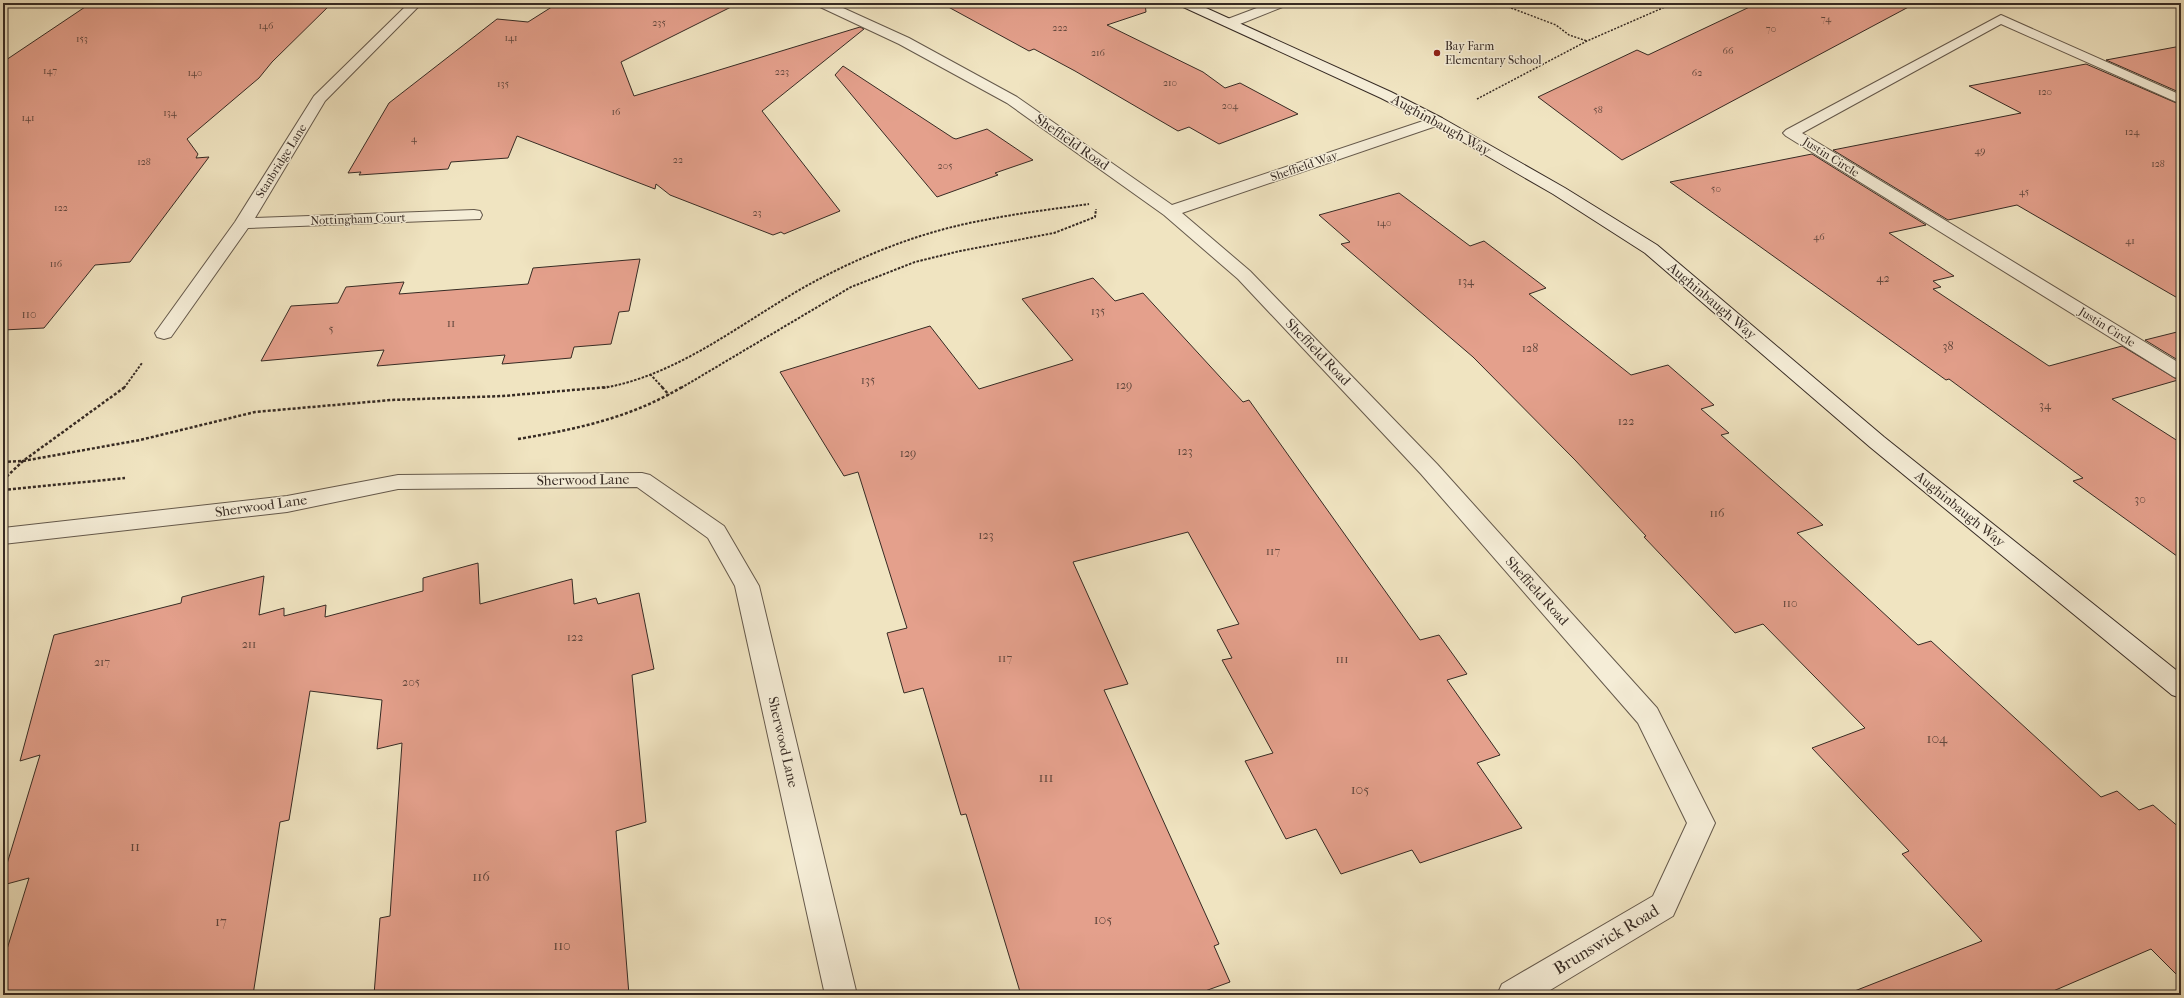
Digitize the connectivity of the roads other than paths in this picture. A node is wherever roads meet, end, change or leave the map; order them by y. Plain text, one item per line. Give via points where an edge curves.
1 (416, 3) edge
2 (822, 3) edge
3 (1185, 3) edge
4 (1281, 3) edge
5 (1230, 23) junction
6 (2181, 100) edge
7 (1437, 121) junction
8 (1170, 211) junction
9 (474, 215) dead end
10 (243, 223) junction
11 (164, 334) road end
12 (2181, 373) edge
13 (3, 536) edge
14 (2181, 688) edge
15 (1701, 823) joint
16 (841, 995) edge
17 (1513, 995) edge

1 - 10 street, Stanbridge Lane via 319,99
2 - 8 street, Sheffield Road via 904,41 1012,100
3 - 5 street, Aughinbaugh Way
4 - 5 street
5 - 7 street, Aughinbaugh Way
6 - 12 street, Justin Circle via 2001,19 1791,133
7 - 8 street, Sheffield Way
7 - 14 street, Aughinbaugh Way via 1559,191 1651,250 1877,442
8 - 15 street, Sheffield Road via 1244,275 1429,469 1648,716
9 - 10 street, Nottingham Court
10 - 11 street, Stanbridge Lane
13 - 16 street, Sherwood Lane via 287,504 398,482 642,480 716,532 747,586
15 - 17 street, Brunswick Road via 1663,906

